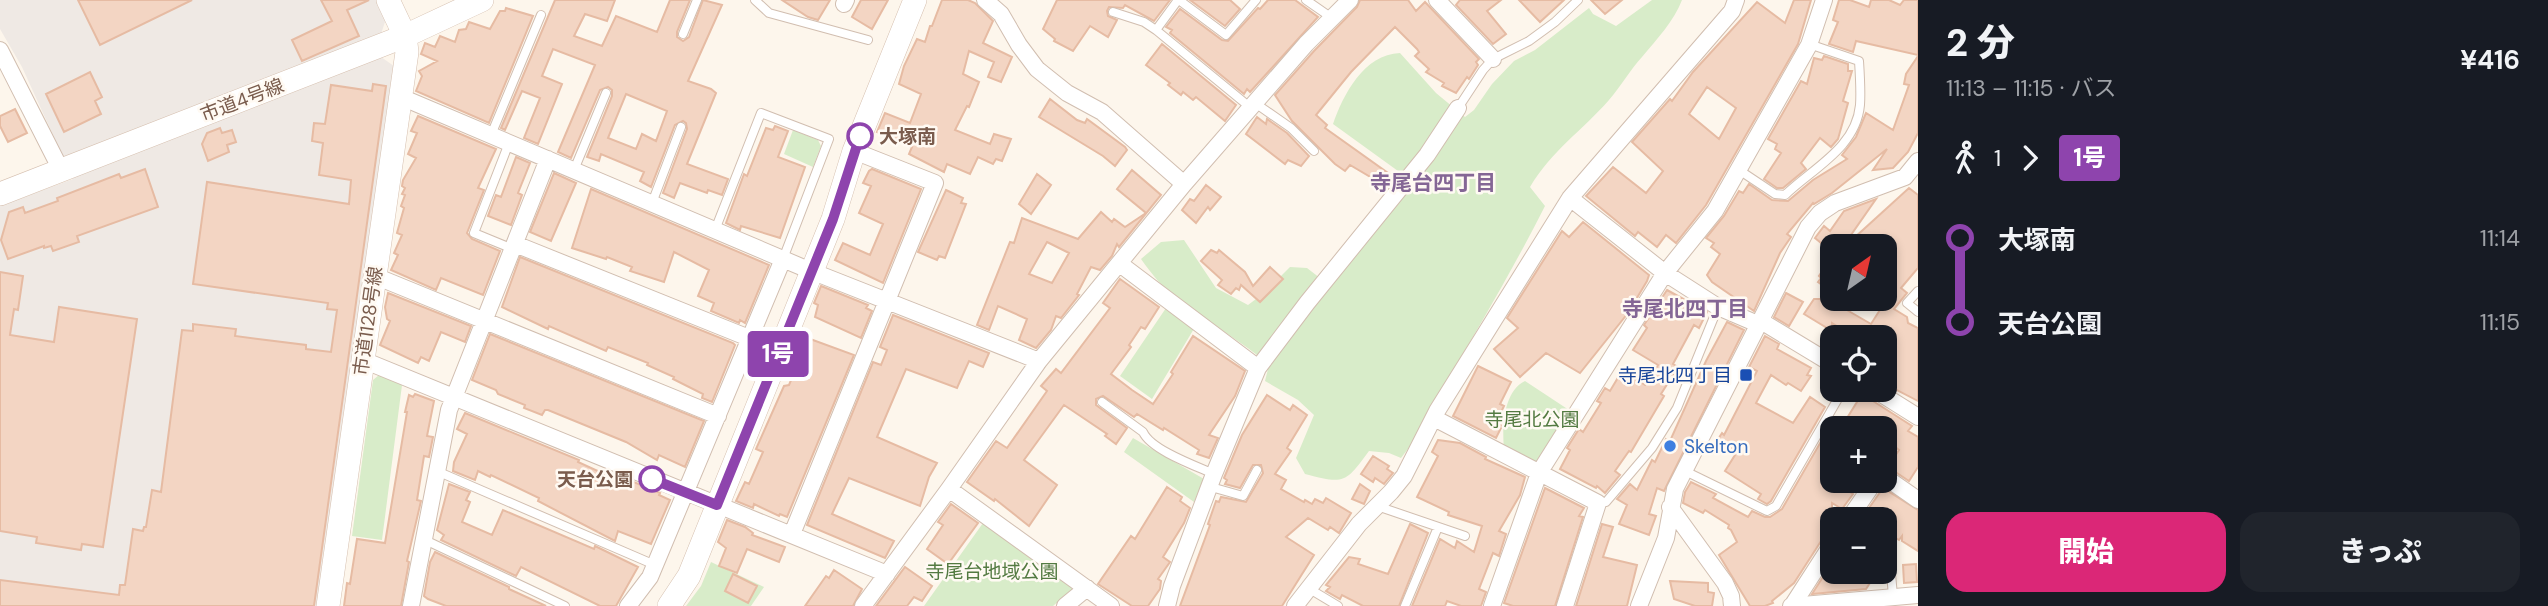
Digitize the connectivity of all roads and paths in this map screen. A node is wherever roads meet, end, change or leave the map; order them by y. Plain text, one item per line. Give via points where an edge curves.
1 (388, 0) edge
2 (482, 0) edge
3 (697, 0) edge
4 (755, 0) edge
5 (915, 0) edge
6 (985, 0) edge
7 (1179, 0) edge
8 (1255, 0) edge
9 (1306, 0) edge
10 (1350, 0) edge
11 (1437, 0) edge
12 (1578, 0) edge
13 (1736, 0) edge
14 (1824, 0) edge
15 (1113, 12) dead end
16 (541, 15) dead end
17 (1332, 18) junction
18 (1156, 30) junction
19 (683, 34) dead end
20 (405, 36) junction
21 (867, 40) dead end
22 (1809, 44) junction
23 (0, 50) edge
24 (1493, 59) junction
25 (606, 93) dead end
26 (401, 97) junction
27 (1253, 105) junction
28 (1458, 108) joint
29 (681, 127) dead end
30 (491, 135) junction
31 (509, 143) junction
32 (854, 151) junction
33 (1314, 152) dead end
34 (548, 159) junction
35 (1918, 161) edge
36 (574, 170) junction
37 (1739, 170) junction
38 (62, 172) junction
39 (1905, 177) junction
40 (1184, 184) junction
41 (1918, 188) edge
42 (0, 194) edge
43 (1570, 198) junction
44 (652, 203) junction
45 (715, 230) junction
46 (514, 246) junction
47 (783, 259) junction
48 (1120, 264) junction
49 (811, 271) junction
50 (1665, 273) junction
51 (375, 276) junction
52 (1918, 291) edge
53 (889, 301) junction
54 (1718, 307) junction
55 (1918, 312) edge
56 (484, 321) junction
57 (1760, 323) junction
58 (750, 338) junction
59 (1820, 357) edge
60 (363, 360) junction
61 (1039, 360) junction
62 (1258, 368) junction
63 (454, 398) junction
64 (1102, 402) dead end
65 (1836, 402) edge
66 (1894, 402) edge
67 (718, 416) junction
68 (1918, 417) edge
69 (1434, 418) junction
70 (1257, 470) dead end
71 (1685, 471) junction
72 (439, 472) junction
73 (1539, 473) junction
74 (1213, 481) junction
75 (1897, 485) edge
76 (949, 489) junction
77 (687, 493) junction
78 (1918, 500) edge
79 (1598, 503) junction
80 (717, 505) junction
81 (1377, 506) junction
82 (1670, 507) junction
83 (1438, 527) junction
84 (792, 534) junction
85 (1465, 536) dead end
86 (425, 540) junction
87 (1820, 563) edge
88 (655, 565) junction
89 (887, 573) junction
90 (1893, 584) edge
91 (1087, 588) junction
92 (1308, 588) junction
93 (1918, 595) edge
94 (1894, 596) junction
95 (1824, 604) edge
96 (413, 605) edge
97 (328, 606) edge
98 (565, 606) edge
99 (628, 606) edge
100 (669, 606) edge
101 (863, 606) edge
102 (1065, 606) edge
103 (1111, 606) edge
104 (1167, 606) edge
105 (1296, 606) edge
106 (1338, 606) edge
107 (1405, 606) edge
108 (1492, 606) edge
109 (1565, 606) edge
110 (1639, 606) edge
111 (1732, 606) edge
112 (1792, 606) edge

1 - 20 street
2 - 20 street, 市道4号線
3 - 19 lane
4 - 21 lane via 769,13
5 - 32 street
6 - 40 street via 1002,14 1037,69 1102,112
7 - 8 lane via 1226,35
7 - 18 lane
9 - 17 lane
10 - 17 street
11 - 24 street
12 - 24 lane via 1529,41
13 - 43 street via 1732,11
14 - 22 street
15 - 18 lane
16 - 30 lane
17 - 27 street
18 - 27 lane
20 - 26 street, 市道1128号線
20 - 38 street, 市道4号線
22 - 37 street
22 - 37 lane via 1859,61 1860,107 1852,133 1837,153 1785,195 1775,194
23 - 38 street
24 - 28 lane
25 - 36 lane
26 - 30 street
26 - 51 street, 市道1128号線
27 - 33 lane via 1291,128
27 - 40 street
28 - 62 street via 1427,155
29 - 44 lane
30 - 31 street
31 - 34 street
31 - 46 lane via 474,233
32 - 49 street
32 - 53 street via 935,183
34 - 36 street
34 - 46 street
35 - 39 street
36 - 44 street
37 - 50 street via 1715,211
38 - 42 street, 市道4号線
39 - 41 street
39 - 57 street via 1845,198 1821,213 1808,228
40 - 48 street
43 - 50 street
43 - 69 street
44 - 45 street
45 - 47 street
45 - 47 lane via 761,113 829,139
46 - 56 street
46 - 58 street
47 - 49 street
47 - 58 street
48 - 61 street
48 - 62 street
49 - 53 street
49 - 80 street
50 - 54 street
50 - 73 street
51 - 56 street
51 - 60 street, 市道1128号線
52 - 55 lane via 1908,303
53 - 61 street
53 - 84 street
54 - 57 street
54 - 79 lane via 1677,408 1652,448 1606,502
56 - 63 street
56 - 67 street
57 - 59 street
57 - 71 street
58 - 67 street
60 - 63 street
60 - 97 street, 市道1128号線
61 - 76 street
62 - 74 street
63 - 72 street
63 - 77 street
64 - 74 lane via 1146,439
65 - 71 lane via 1776,506 1767,511
66 - 68 street
67 - 77 street
69 - 73 street
69 - 81 street via 1404,476
70 - 74 lane via 1243,496
71 - 82 street
72 - 86 street
72 - 88 lane
73 - 79 street
73 - 108 street
74 - 104 street
75 - 78 street
76 - 89 street
76 - 91 street
77 - 80 street
77 - 88 street
79 - 109 street
80 - 84 street
80 - 100 street via 689,576
81 - 83 lane
81 - 92 street
82 - 110 street via 1666,538
82 - 111 street via 1725,583
83 - 85 lane
83 - 107 lane
84 - 89 street
86 - 96 street
86 - 98 lane
87 - 112 street
88 - 99 street
89 - 101 street
90 - 94 lane
91 - 102 street
91 - 103 street
92 - 105 street
92 - 106 lane
93 - 94 street
94 - 95 street
95 - 112 street

